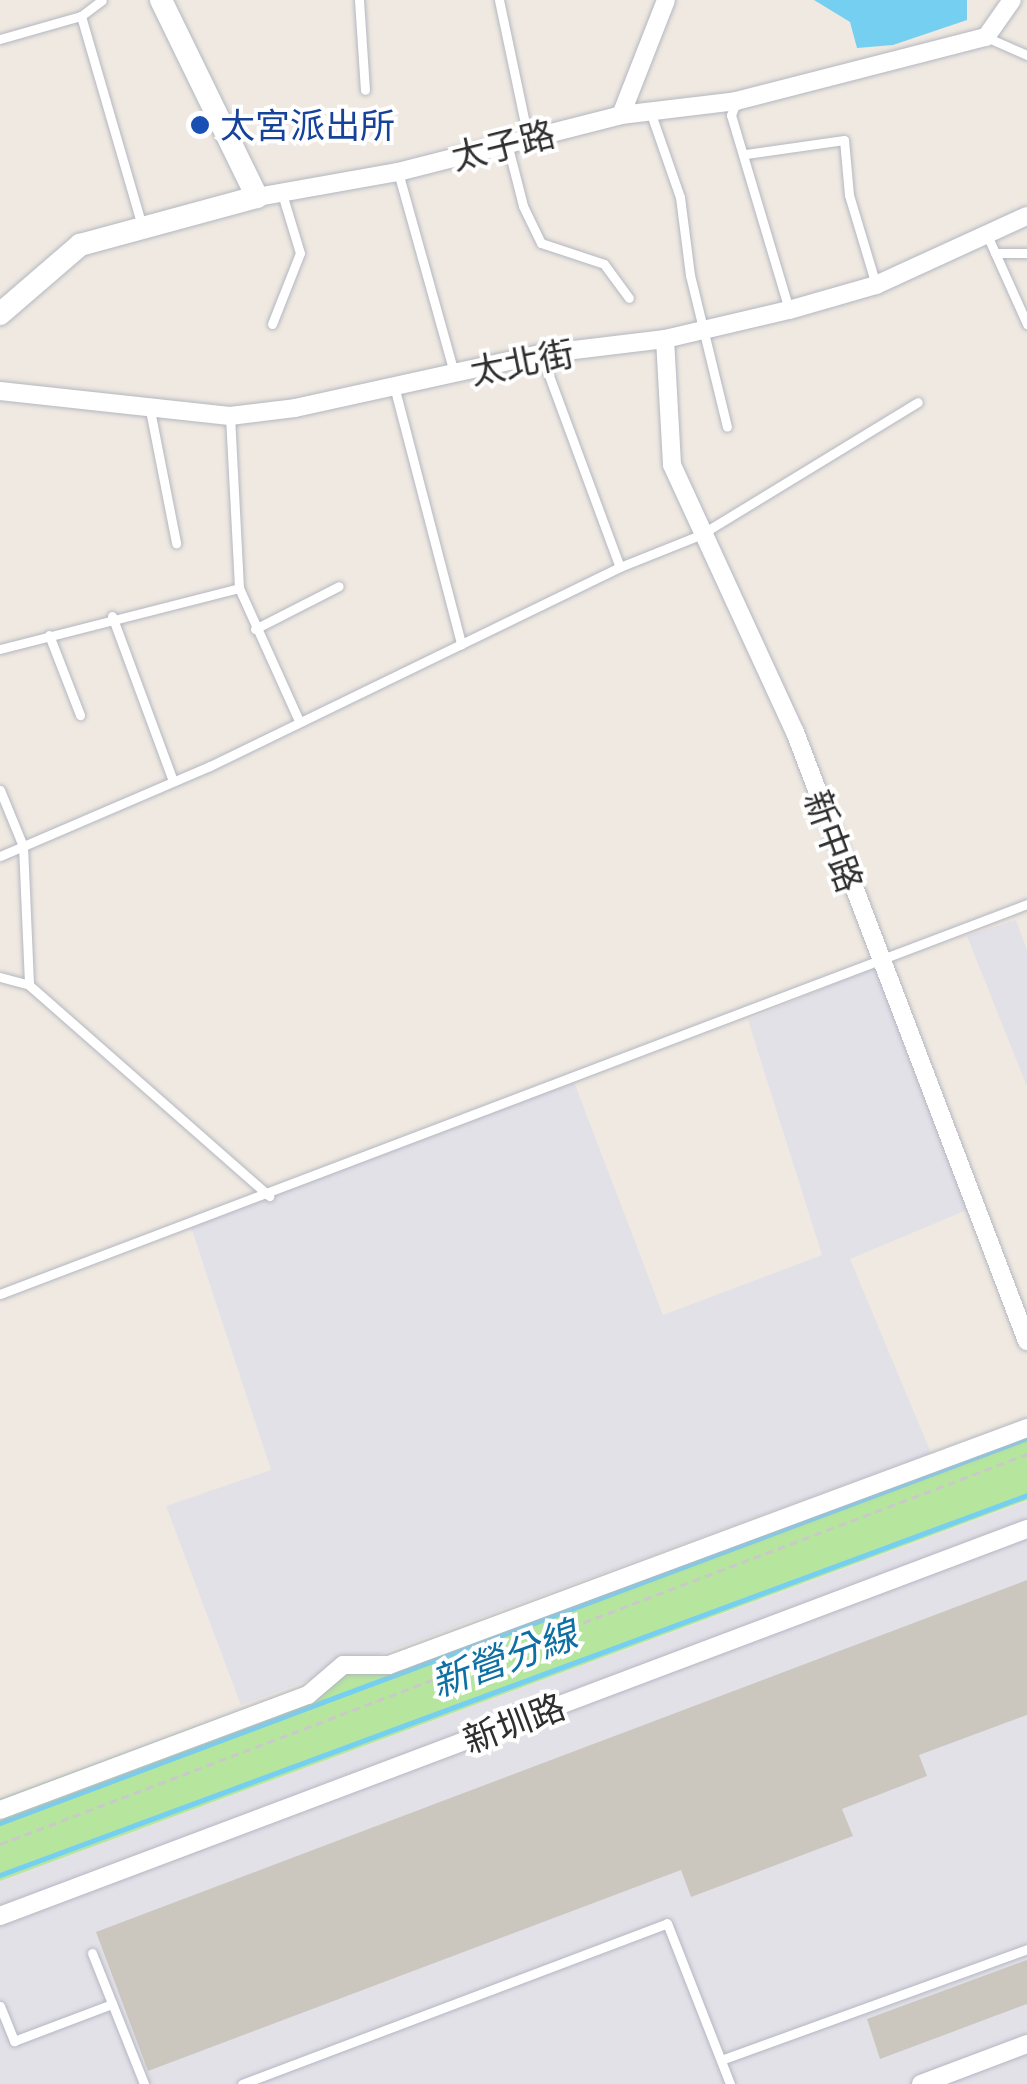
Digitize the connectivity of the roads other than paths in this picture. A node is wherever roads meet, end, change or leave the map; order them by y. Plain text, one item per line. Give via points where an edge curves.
1 (102, 0) edge
2 (161, 0) edge
3 (359, 0) edge
4 (499, 0) edge
5 (666, 0) edge
6 (1012, 0) edge
7 (81, 16) junction
8 (986, 38) junction
9 (0, 39) edge
10 (1027, 55) edge
11 (365, 90) dead end
12 (736, 102) junction
13 (650, 112) junction
14 (622, 115) junction
15 (528, 138) junction
16 (507, 143) junction
17 (746, 154) junction
18 (398, 172) junction
19 (258, 196) junction
20 (283, 196) junction
21 (1027, 216) edge
22 (142, 224) junction
23 (986, 234) junction
24 (996, 252) junction
25 (1027, 253) edge
26 (876, 285) junction
27 (629, 298) dead end
28 (789, 310) junction
29 (0, 314) edge
30 (272, 324) dead end
31 (1027, 324) edge
32 (708, 328) junction
33 (665, 340) junction
34 (540, 354) junction
35 (454, 375) junction
36 (394, 386) junction
37 (0, 391) edge
38 (918, 402) dead end
39 (150, 410) junction
40 (230, 416) junction
41 (727, 427) dead end
42 (700, 535) junction
43 (176, 543) dead end
44 (620, 567) junction
45 (339, 586) dead end
46 (239, 588) junction
47 (112, 616) junction
48 (255, 629) junction
49 (50, 635) junction
50 (461, 644) junction
51 (0, 649) edge
52 (80, 715) dead end
53 (298, 721) junction
54 (173, 781) junction
55 (0, 790) edge
56 (23, 846) junction
57 (0, 856) edge
58 (1027, 904) edge
59 (877, 960) junction
60 (0, 977) edge
61 (29, 985) junction
62 (269, 1196) junction
63 (0, 1294) edge
64 (1027, 1341) edge
65 (1027, 1428) edge
66 (1027, 1530) edge
67 (0, 1810) edge
68 (0, 1916) edge
69 (1027, 1950) edge
70 (92, 1953) dead end
71 (112, 2004) junction
72 (0, 2006) edge
73 (1027, 2044) edge
74 (720, 2060) junction
75 (144, 2084) edge
76 (242, 2084) edge
77 (730, 2084) edge
78 (922, 2084) edge

1 - 7 lane
2 - 19 street
3 - 11 lane
4 - 15 lane
5 - 14 street
6 - 8 street
7 - 9 lane
7 - 22 lane
8 - 10 lane
8 - 12 street, 太子路
12 - 13 street, 太子路
12 - 17 lane via 731,115
13 - 14 street, 太子路
13 - 32 lane via 680,197 690,275
14 - 15 street, 太子路
15 - 16 street, 太子路
16 - 18 street, 太子路
16 - 27 lane via 523,206 541,243 604,264
17 - 26 lane via 844,140 849,194
17 - 28 lane
18 - 20 street, 太子路
18 - 35 lane
19 - 20 street, 太子路
19 - 22 street, 太子路
20 - 30 lane via 300,254
21 - 23 street, 太北街
22 - 29 street, 太子路 via 80,245
23 - 24 lane
23 - 26 street, 太北街
24 - 25 lane
24 - 31 lane
26 - 28 street, 太北街
28 - 32 street, 太北街
32 - 33 street, 太北街
32 - 41 lane
33 - 34 street, 太北街
33 - 42 street, 新中路 via 672,465
34 - 35 street, 太北街
34 - 44 lane
35 - 36 street, 太北街
36 - 40 street, 太北街
36 - 50 lane
37 - 39 street, 太北街
38 - 42 lane
39 - 40 street, 太北街
39 - 43 lane
40 - 46 lane
42 - 44 lane
42 - 59 street, 新中路 via 795,732
44 - 50 lane
45 - 48 lane
46 - 47 lane
46 - 48 lane
47 - 49 lane
47 - 54 lane
48 - 53 lane
49 - 51 lane
49 - 52 lane
50 - 53 lane
53 - 54 lane
54 - 56 lane
55 - 56 lane
56 - 57 lane
56 - 61 lane
58 - 59 lane
59 - 62 lane
59 - 64 street, 新中路
60 - 61 lane
61 - 62 lane
62 - 63 lane
65 - 67 street via 389,1664 344,1665 308,1695
66 - 68 street, 新圳路
69 - 74 lane
70 - 71 lane
71 - 72 lane via 14,2041
71 - 75 lane
73 - 78 street
74 - 76 lane via 667,1923
74 - 77 lane

